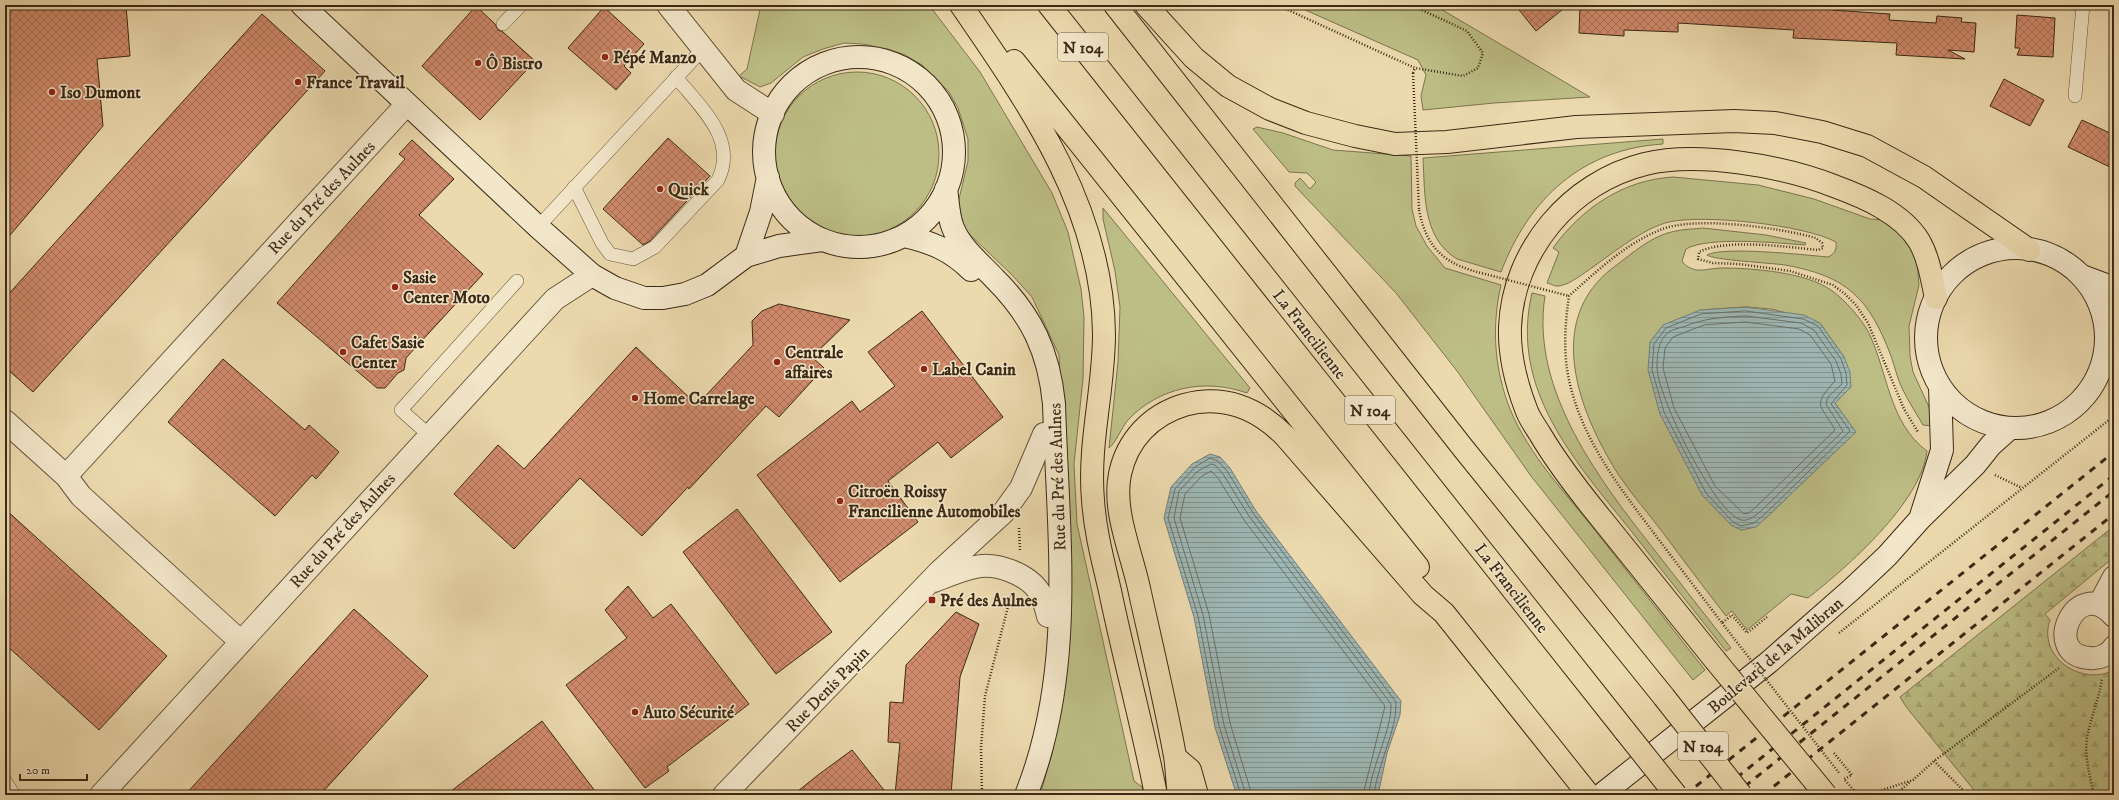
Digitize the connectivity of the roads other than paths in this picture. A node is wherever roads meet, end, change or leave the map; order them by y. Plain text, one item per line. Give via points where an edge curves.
1 (302, 5) edge
2 (521, 5) edge
3 (668, 5) edge
4 (961, 5) edge
5 (967, 5) edge
6 (1050, 5) edge
7 (1115, 5) edge
8 (1146, 5) edge
9 (2083, 5) edge
10 (504, 24) dead end
11 (702, 50) junction
12 (676, 77) junction
13 (2076, 96) dead end
14 (406, 104) junction
15 (773, 114) junction
16 (768, 177) junction
17 (574, 187) junction
18 (946, 189) junction
19 (538, 227) junction
20 (904, 236) junction
21 (822, 240) junction
22 (2029, 250) junction
23 (746, 256) junction
24 (592, 275) junction
25 (2082, 276) junction
26 (517, 281) dead end
27 (2114, 288) edge
28 (1936, 298) junction
29 (2106, 365) edge
30 (1940, 387) junction
31 (5, 421) edge
32 (2009, 429) junction
33 (1044, 434) junction
34 (429, 435) junction
35 (66, 476) junction
36 (1920, 519) junction
37 (2114, 576) edge
38 (929, 583) junction
39 (2107, 611) edge
40 (1444, 613) junction
41 (1048, 616) junction
42 (240, 642) junction
43 (2110, 651) edge
44 (1175, 757) junction
45 (5, 781) edge
46 (14, 795) edge
47 (101, 795) edge
48 (724, 795) edge
49 (1012, 795) edge
50 (1026, 795) edge
51 (1156, 795) edge
52 (1179, 795) edge
53 (1197, 795) edge
54 (1589, 795) edge
55 (1601, 795) edge
56 (1676, 795) edge
57 (1741, 795) edge
58 (1826, 795) edge

1 - 14 street
2 - 10 lane
3 - 11 street
4 - 51 highway via 1022,96 1050,144 1084,217 1095,260 1104,334 1100,399 1094,438 1093,500 1096,529
5 - 40 highway via 981,18 1430,582
6 - 56 highway, La Francilienne / N 104, bridge
7 - 57 highway, N 104, bridge via 1463,448
8 - 22 highway via 1194,58 1228,86 1270,109 1355,136 1395,144 1447,142 1576,127 1775,123 1822,132 1867,146 1924,177
9 - 13 lane
11 - 12 lane
11 - 15 street via 736,90
12 - 17 lane
12 - 17 lane via 716,127 723,144 724,167 718,180 655,247 633,259 610,254
14 - 19 street
14 - 35 street, Rue du Pré des Aulnes
15 - 16 street via 765,140 764,158
15 - 18 street via 794,84 808,72 825,64 861,57 897,65 927,86 947,117 954,153
16 - 21 street via 785,212 802,228
16 - 23 street via 761,212
17 - 19 lane
18 - 20 street via 929,216
18 - 50 street, Rue du Pré des Aulnes via 952,227 961,243 1018,303 1036,334 1051,376 1061,614 1054,691 1041,750
19 - 24 street
20 - 21 street via 890,242 863,247 850,247
20 - 33 street, Rue du Pré des Aulnes via 928,241 964,262 995,294 1020,326 1041,388
21 - 23 street via 779,246
22 - 25 street via 2058,259
22 - 28 street via 2000,249 1970,261 1955,272
23 - 24 street via 707,285 685,294 663,298 644,298 616,288
24 - 34 street, Rue du Pré des Aulnes via 555,299
25 - 27 street
25 - 29 street via 2098,300 2105,323
26 - 34 lane via 401,410
28 - 30 street via 1930,314 1926,347 1929,362
28 - 58 highway, bridge via 1919,242 1901,221 1854,193 1792,172 1742,164 1678,160 1646,164 1620,172 1596,184 1561,211 1531,251 1513,302 1510,328 1516,379 1527,412 1552,454 1579,492
29 - 32 street via 2071,409 2055,419 2036,426
30 - 32 street via 1964,412 1989,424
30 - 36 street, Boulevard de la Malibran via 1942,450
31 - 35 street
32 - 36 street, Boulevard de la Malibran
33 - 38 street, Rue Denis Papin via 1031,469 1012,503
33 - 41 street, Rue du Pré des Aulnes
34 - 42 street, Rue du Pré des Aulnes
35 - 42 street via 81,496
36 - 55 street, Boulevard de la Malibran via 1887,556 1770,662
37 - 39 street
38 - 41 street, Rue Denis Papin via 976,566 993,566 1017,574 1040,593
38 - 48 street, Rue Denis Papin
39 - 43 street via 2082,606 2068,618 2065,635 2068,644 2078,654 2089,658
40 - 44 highway via 1423,595 1302,454 1266,420 1245,407 1217,400 1197,402 1168,411 1149,423 1130,446 1120,475 1118,503 1139,586
40 - 54 highway
41 - 49 street, Rue du Pré des Aulnes via 1045,667 1038,713
42 - 47 street, Rue du Pré des Aulnes
44 - 52 highway
44 - 53 highway via 1190,770
45 - 46 lane

